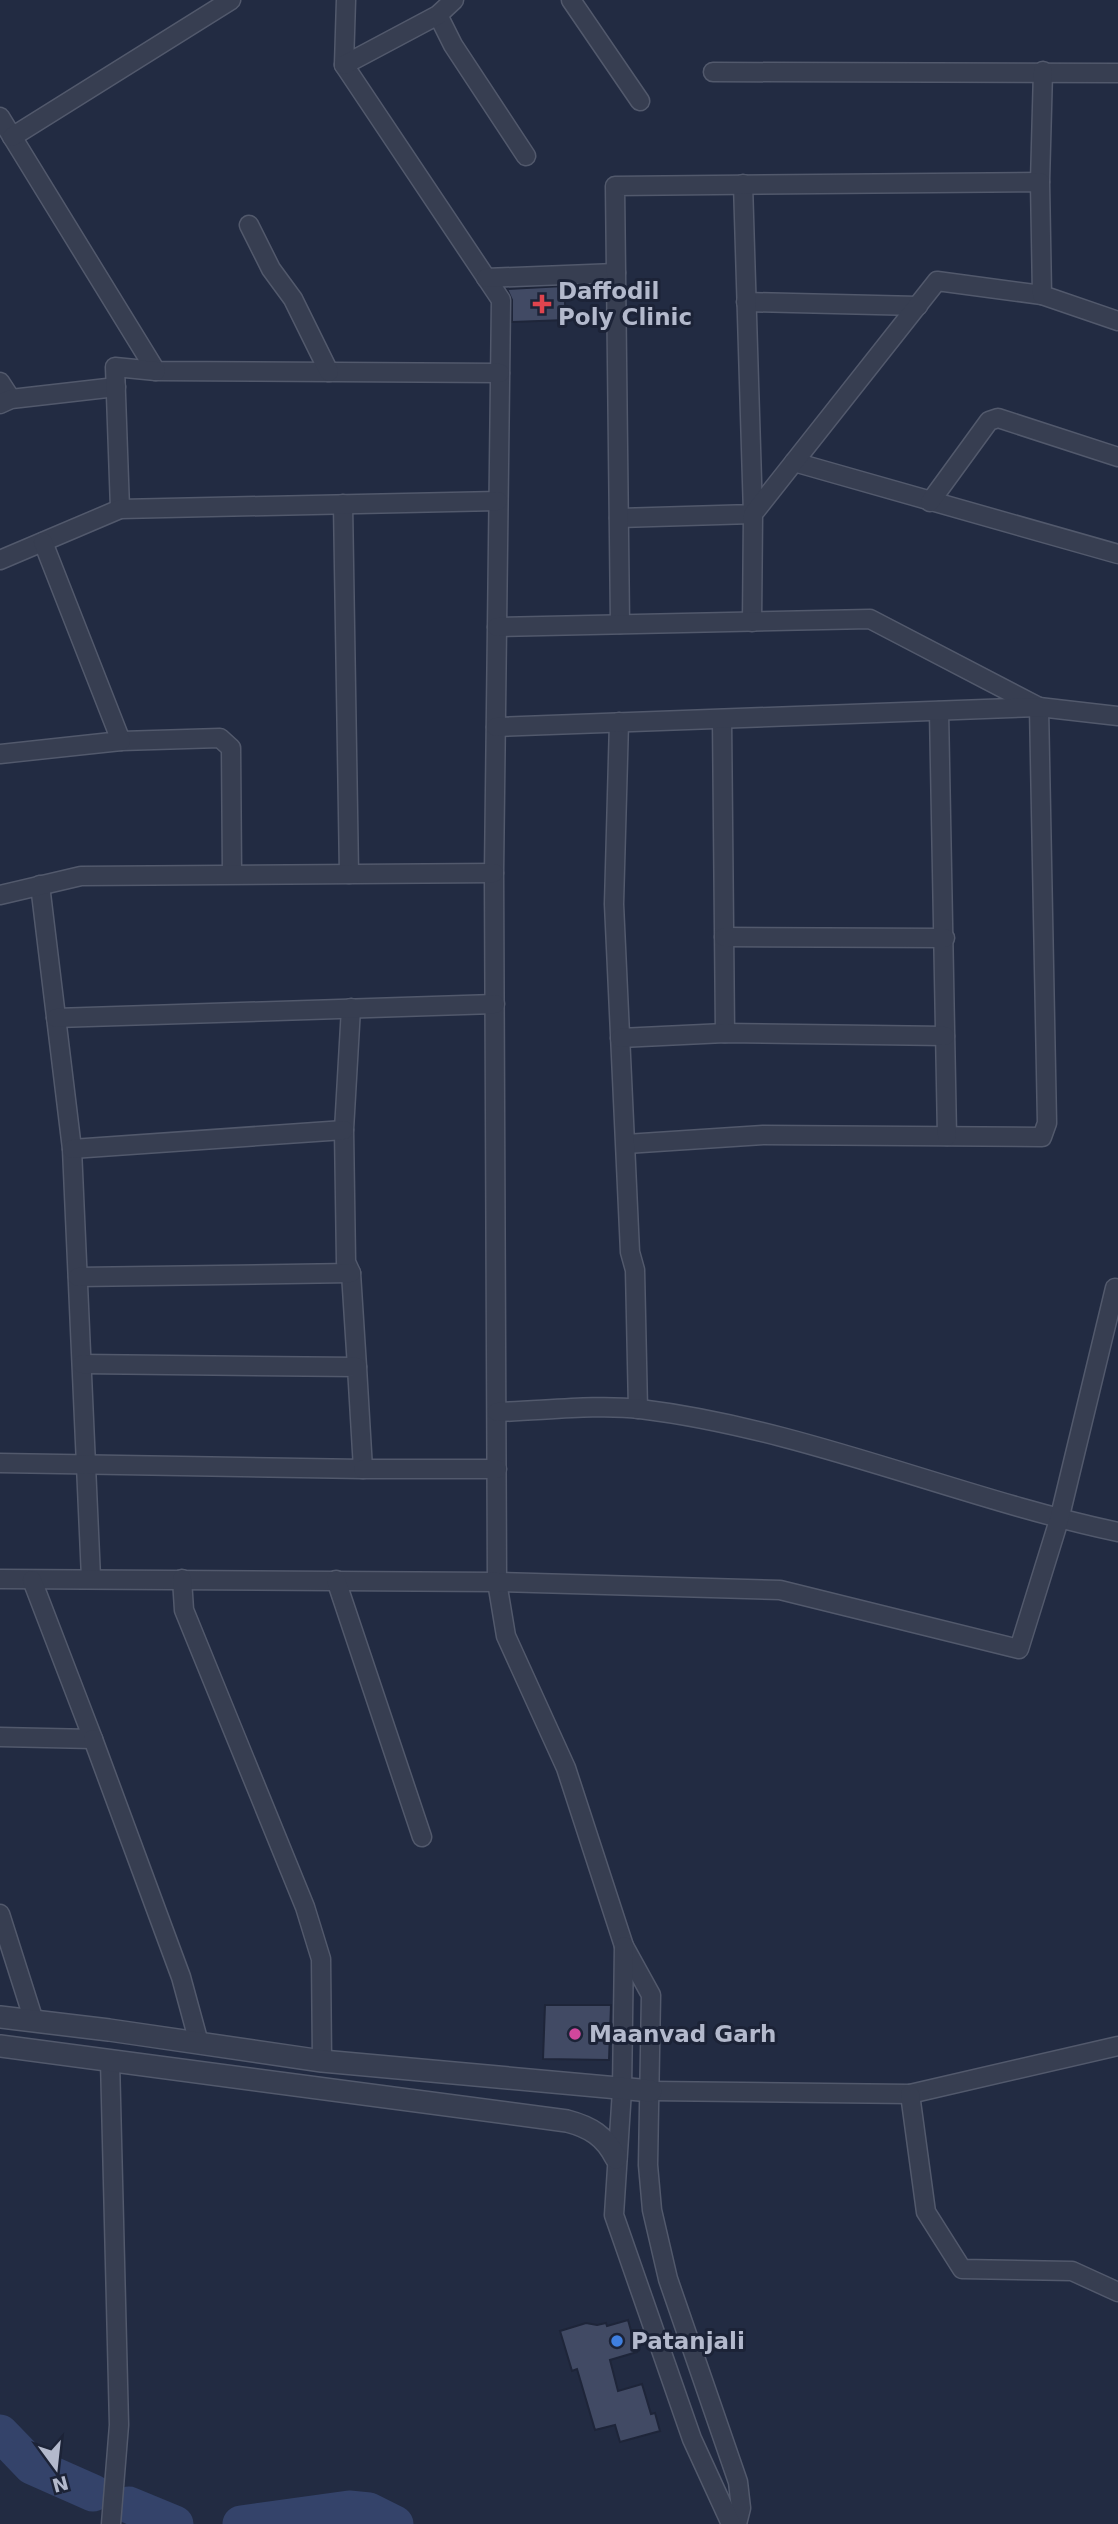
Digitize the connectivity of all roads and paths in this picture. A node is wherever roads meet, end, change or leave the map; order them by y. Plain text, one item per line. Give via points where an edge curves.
1 (231, 0) edge
2 (346, 0) edge
3 (454, 0) edge
4 (571, 0) edge
5 (438, 15) junction
6 (344, 65) junction
7 (1043, 71) junction
8 (713, 72) dead end
9 (1118, 73) edge
10 (640, 101) dead end
11 (0, 117) edge
12 (12, 137) junction
13 (526, 156) dead end
14 (1040, 182) junction
15 (743, 184) junction
16 (249, 225) dead end
17 (616, 273) junction
18 (486, 278) junction
19 (1042, 295) junction
20 (746, 302) junction
21 (918, 306) junction
22 (1118, 321) edge
23 (156, 371) junction
24 (328, 372) junction
25 (500, 373) junction
26 (0, 382) edge
27 (116, 387) junction
28 (5, 402) edge
29 (1118, 457) edge
30 (794, 462) junction
31 (498, 501) junction
32 (930, 502) junction
33 (342, 504) junction
34 (120, 509) junction
35 (753, 514) junction
36 (618, 518) junction
37 (43, 542) junction
38 (1118, 554) edge
39 (0, 560) edge
40 (752, 622) junction
41 (620, 625) junction
42 (497, 627) junction
43 (1040, 707) junction
44 (939, 711) junction
45 (1118, 716) edge
46 (722, 719) junction
47 (619, 722) junction
48 (496, 727) junction
49 (121, 741) junction
50 (0, 754) edge
51 (494, 873) junction
52 (232, 874) junction
53 (349, 874) junction
54 (40, 886) junction
55 (0, 895) edge
56 (724, 937) junction
57 (945, 938) junction
58 (495, 1004) junction
59 (351, 1008) junction
60 (56, 1018) junction
61 (725, 1033) junction
62 (945, 1036) junction
63 (620, 1038) junction
64 (344, 1130) junction
65 (947, 1136) junction
66 (626, 1144) junction
67 (72, 1149) junction
68 (351, 1273) junction
69 (78, 1277) junction
70 (1115, 1288) dead end
71 (82, 1364) junction
72 (357, 1367) junction
73 (638, 1409) junction
74 (497, 1412) junction
75 (0, 1463) edge
76 (86, 1466) junction
77 (363, 1469) junction
78 (497, 1469) junction
79 (1059, 1520) junction
80 (1118, 1532) edge
81 (91, 1578) junction
82 (0, 1579) edge
83 (182, 1579) junction
84 (32, 1580) junction
85 (336, 1580) junction
86 (497, 1582) junction
87 (0, 1737) edge
88 (93, 1739) junction
89 (422, 1837) dead end
90 (0, 1914) edge
91 (624, 1946) junction
92 (0, 2018) edge
93 (34, 2021) junction
94 (199, 2043) junction
95 (0, 2046) edge
96 (1118, 2046) edge
97 (110, 2060) junction
98 (322, 2061) junction
99 (622, 2090) junction
100 (651, 2091) junction
101 (910, 2094) junction
102 (616, 2158) junction
103 (1118, 2292) edge
104 (110, 2524) edge
105 (731, 2524) edge
106 (737, 2524) edge

1 - 12 street
2 - 6 street
3 - 5 street
4 - 10 street
5 - 6 street
5 - 13 street via 453,46
6 - 18 street
7 - 8 street
7 - 9 street
7 - 14 street
11 - 12 street
12 - 23 street
14 - 15 street
14 - 19 street
15 - 17 street via 615,186
15 - 20 street
16 - 24 street via 271,269 293,299
17 - 18 street
17 - 36 street
18 - 25 street via 501,300
19 - 21 street via 937,281
19 - 22 street
20 - 21 street
20 - 35 street
21 - 30 street
23 - 24 street
23 - 27 street via 115,367
24 - 25 street
25 - 31 street
26 - 28 street
27 - 28 street
27 - 34 street
29 - 32 street via 998,418 989,421
30 - 32 street
30 - 35 street
31 - 33 street
31 - 42 street
32 - 38 street
33 - 34 street
33 - 53 street
34 - 37 street
35 - 36 street
35 - 40 street
36 - 41 street
37 - 39 street
37 - 49 street
40 - 41 street
40 - 43 street via 870,620
41 - 42 street
42 - 48 street
43 - 44 street
43 - 45 street
43 - 65 street via 1046,1123 1041,1137
44 - 46 street
44 - 57 street
46 - 47 street
46 - 56 street
47 - 48 street
47 - 63 street via 614,904
48 - 51 street
49 - 50 street
49 - 52 street via 226,740 232,748
51 - 53 street
51 - 58 street
52 - 53 street
52 - 54 street via 81,876
54 - 55 street
54 - 60 street
56 - 57 street
56 - 61 street
57 - 62 street
58 - 59 street
58 - 74 street
59 - 60 street
59 - 64 street
60 - 67 street
61 - 62 street
61 - 63 street
62 - 65 street
63 - 66 street
64 - 67 street
64 - 68 street via 346,1262
65 - 66 street via 763,1135
66 - 73 street
67 - 69 street
68 - 69 street
68 - 72 street
69 - 71 street
70 - 79 street
71 - 72 street
71 - 76 street
72 - 77 street
73 - 74 street
73 - 79 street via 747,1428
74 - 78 street
75 - 76 street
76 - 77 street
76 - 81 street
77 - 78 street
78 - 86 street
79 - 80 street
79 - 86 street via 1019,1649 780,1590
81 - 83 street
81 - 84 street
82 - 84 street
83 - 85 street
83 - 98 street via 184,1610 305,1907 321,1959
84 - 88 street
85 - 86 street
85 - 89 street
86 - 91 street via 506,1636 566,1768
87 - 88 street
88 - 94 street via 181,1977
90 - 93 street
91 - 99 street
91 - 100 street via 651,1995
92 - 93 street
93 - 94 street
94 - 98 street
95 - 97 street
96 - 101 street
97 - 102 street via 568,2120 591,2128
97 - 104 street via 119,2426
98 - 99 street
99 - 100 street
99 - 102 street
100 - 101 street
100 - 106 street via 652,2210 668,2279 738,2482 741,2508
101 - 103 street via 926,2212 962,2269 1072,2271
102 - 105 street via 614,2215 619,2234 692,2439

